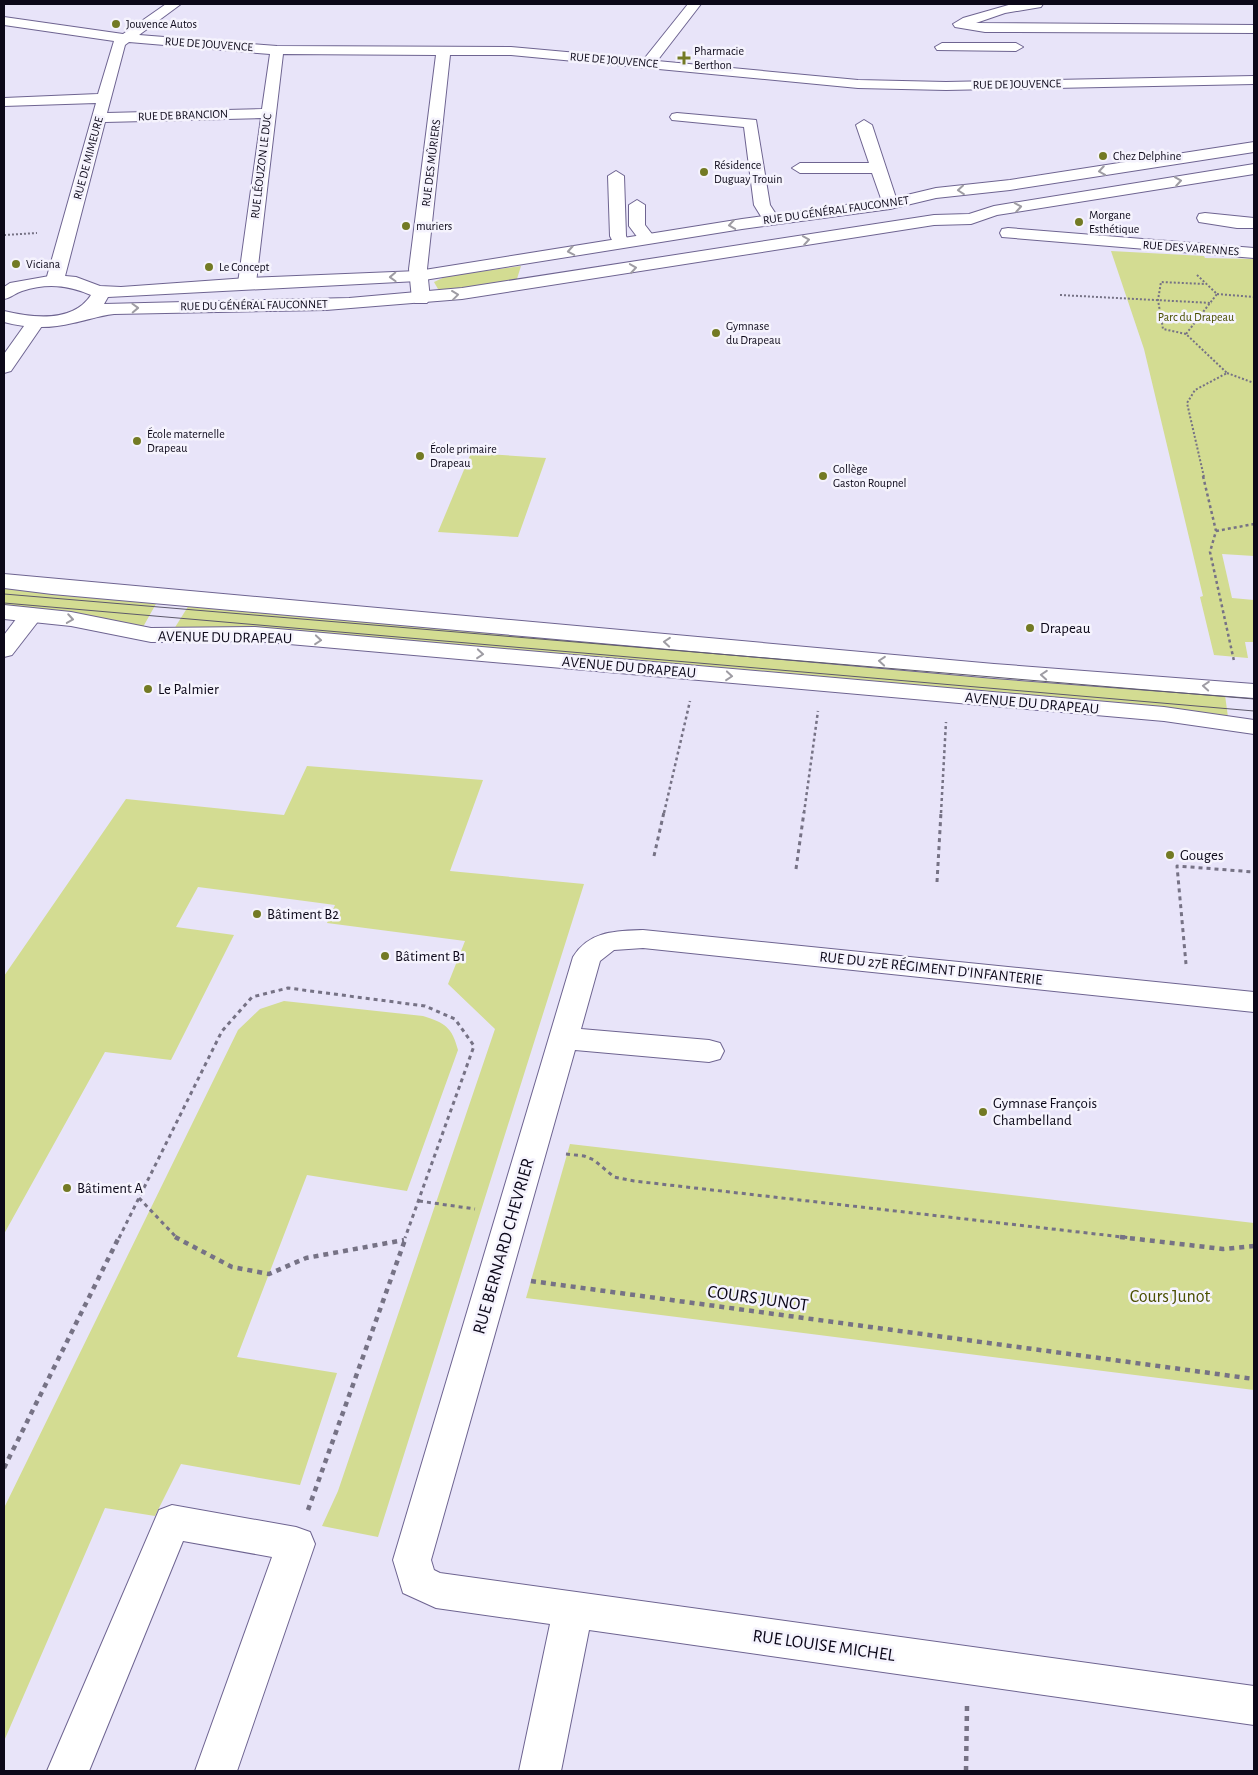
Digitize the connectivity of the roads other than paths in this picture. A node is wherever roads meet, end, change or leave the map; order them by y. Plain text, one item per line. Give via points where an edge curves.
1 (174, 4) edge
2 (695, 4) edge
3 (1036, 4) edge
4 (4, 21) edge
5 (960, 24) junction
6 (1254, 29) edge
7 (125, 38) junction
8 (942, 47) junction
9 (1032, 47) dead end
10 (277, 50) junction
11 (444, 50) junction
12 (648, 63) junction
13 (1254, 80) edge
14 (946, 86) junction
15 (104, 98) junction
16 (4, 102) edge
17 (268, 113) junction
18 (677, 117) dead end
19 (98, 118) junction
20 (864, 125) dead end
21 (1254, 147) edge
22 (800, 168) dead end
23 (878, 168) junction
24 (1254, 169) edge
25 (616, 176) dead end
26 (890, 204) junction
27 (637, 205) dead end
28 (1206, 218) dead end
29 (771, 219) junction
30 (1254, 223) edge
31 (1008, 233) dead end
32 (647, 238) junction
33 (621, 242) junction
34 (1254, 253) edge
35 (418, 276) junction
36 (55, 280) junction
37 (247, 283) junction
38 (97, 291) junction
39 (5, 292) edge
40 (421, 299) junction
41 (87, 311) junction
42 (4, 316) edge
43 (35, 323) junction
44 (4, 367) edge
45 (4, 581) edge
46 (4, 612) edge
47 (31, 614) junction
48 (4, 650) edge
49 (1244, 690) edge
50 (1254, 727) edge
51 (607, 941) joint
52 (1254, 1002) edge
53 (563, 1038) junction
54 (709, 1052) dead end
55 (412, 1560) joint
56 (573, 1610) junction
57 (1254, 1706) edge
58 (68, 1771) edge
59 (216, 1771) edge
60 (540, 1771) edge

1 - 7 street
2 - 12 street
3 - 5 street via 1003,9
4 - 7 street, RUE DE JOUVENCE
5 - 6 street via 984,28
5 - 8 street
7 - 10 street, RUE DE JOUVENCE
7 - 15 street, RUE DE MIMEURE via 119,43
8 - 9 street
8 - 14 street
10 - 11 street, RUE DE JOUVENCE
10 - 17 street, RUE LÉOUZON LE DUC
11 - 12 street, RUE DE JOUVENCE via 512,51
11 - 35 street, RUE DES MÛRIERS
12 - 14 street, RUE DE JOUVENCE via 858,84
13 - 14 street, RUE DE JOUVENCE
15 - 16 street
15 - 19 street, RUE DE MIMEURE
17 - 19 street, RUE DE BRANCION
17 - 37 street, RUE LÉOUZON LE DUC
18 - 29 street via 751,123 762,205
19 - 36 street, RUE DE MIMEURE
20 - 23 street
21 -> 26 street, RUE DU GÉNÉRAL FAUCONNET via 1010,185 936,193
22 - 23 street
23 - 26 street
40 -> 24 street, RUE DU GÉNÉRAL FAUCONNET via 934,220 971,219 1023,206
25 - 33 street via 618,236
26 - 29 street, RUE DU GÉNÉRAL FAUCONNET
27 - 32 street via 637,226
28 - 30 street via 1248,225
29 -> 32 street, RUE DU GÉNÉRAL FAUCONNET
31 - 34 street, RUE DES VARENNES
32 - 33 street, RUE DU GÉNÉRAL FAUCONNET
33 -> 35 street, RUE DU GÉNÉRAL FAUCONNET
35 -> 37 street, RUE DU GÉNÉRAL FAUCONNET
35 - 40 street
36 - 38 street, RUE DU GÉNÉRAL FAUCONNET via 76,282
36 - 39 street, RUE DU GÉNÉRAL FAUCONNET via 28,283
37 - 38 street, RUE DU GÉNÉRAL FAUCONNET
38 - 41 street via 98,300
41 -> 40 street, RUE DU GÉNÉRAL FAUCONNET
41 - 43 street, RUE DU GÉNÉRAL FAUCONNET via 66,319
42 - 43 street, RUE DU GÉNÉRAL FAUCONNET
43 - 44 street
49 -> 45 street, AVENUE DU DRAPEAU via 926,665 52,588
46 - 47 street, AVENUE DU DRAPEAU
47 - 48 street
47 -> 50 street, AVENUE DU DRAPEAU via 151,635 265,635 1164,714
51 - 52 street, RUE DU 27E RÉGIMENT D'INFANTERIE via 643,939
51 - 53 street, RUE BERNARD CHEVRIER via 587,958
53 - 54 street
53 - 55 street, RUE BERNARD CHEVRIER
55 - 56 street, RUE LOUISE MICHEL via 417,1581 436,1590
56 - 57 street, RUE LOUISE MICHEL
56 - 60 street
58 - 59 street via 172,1522 296,1544

